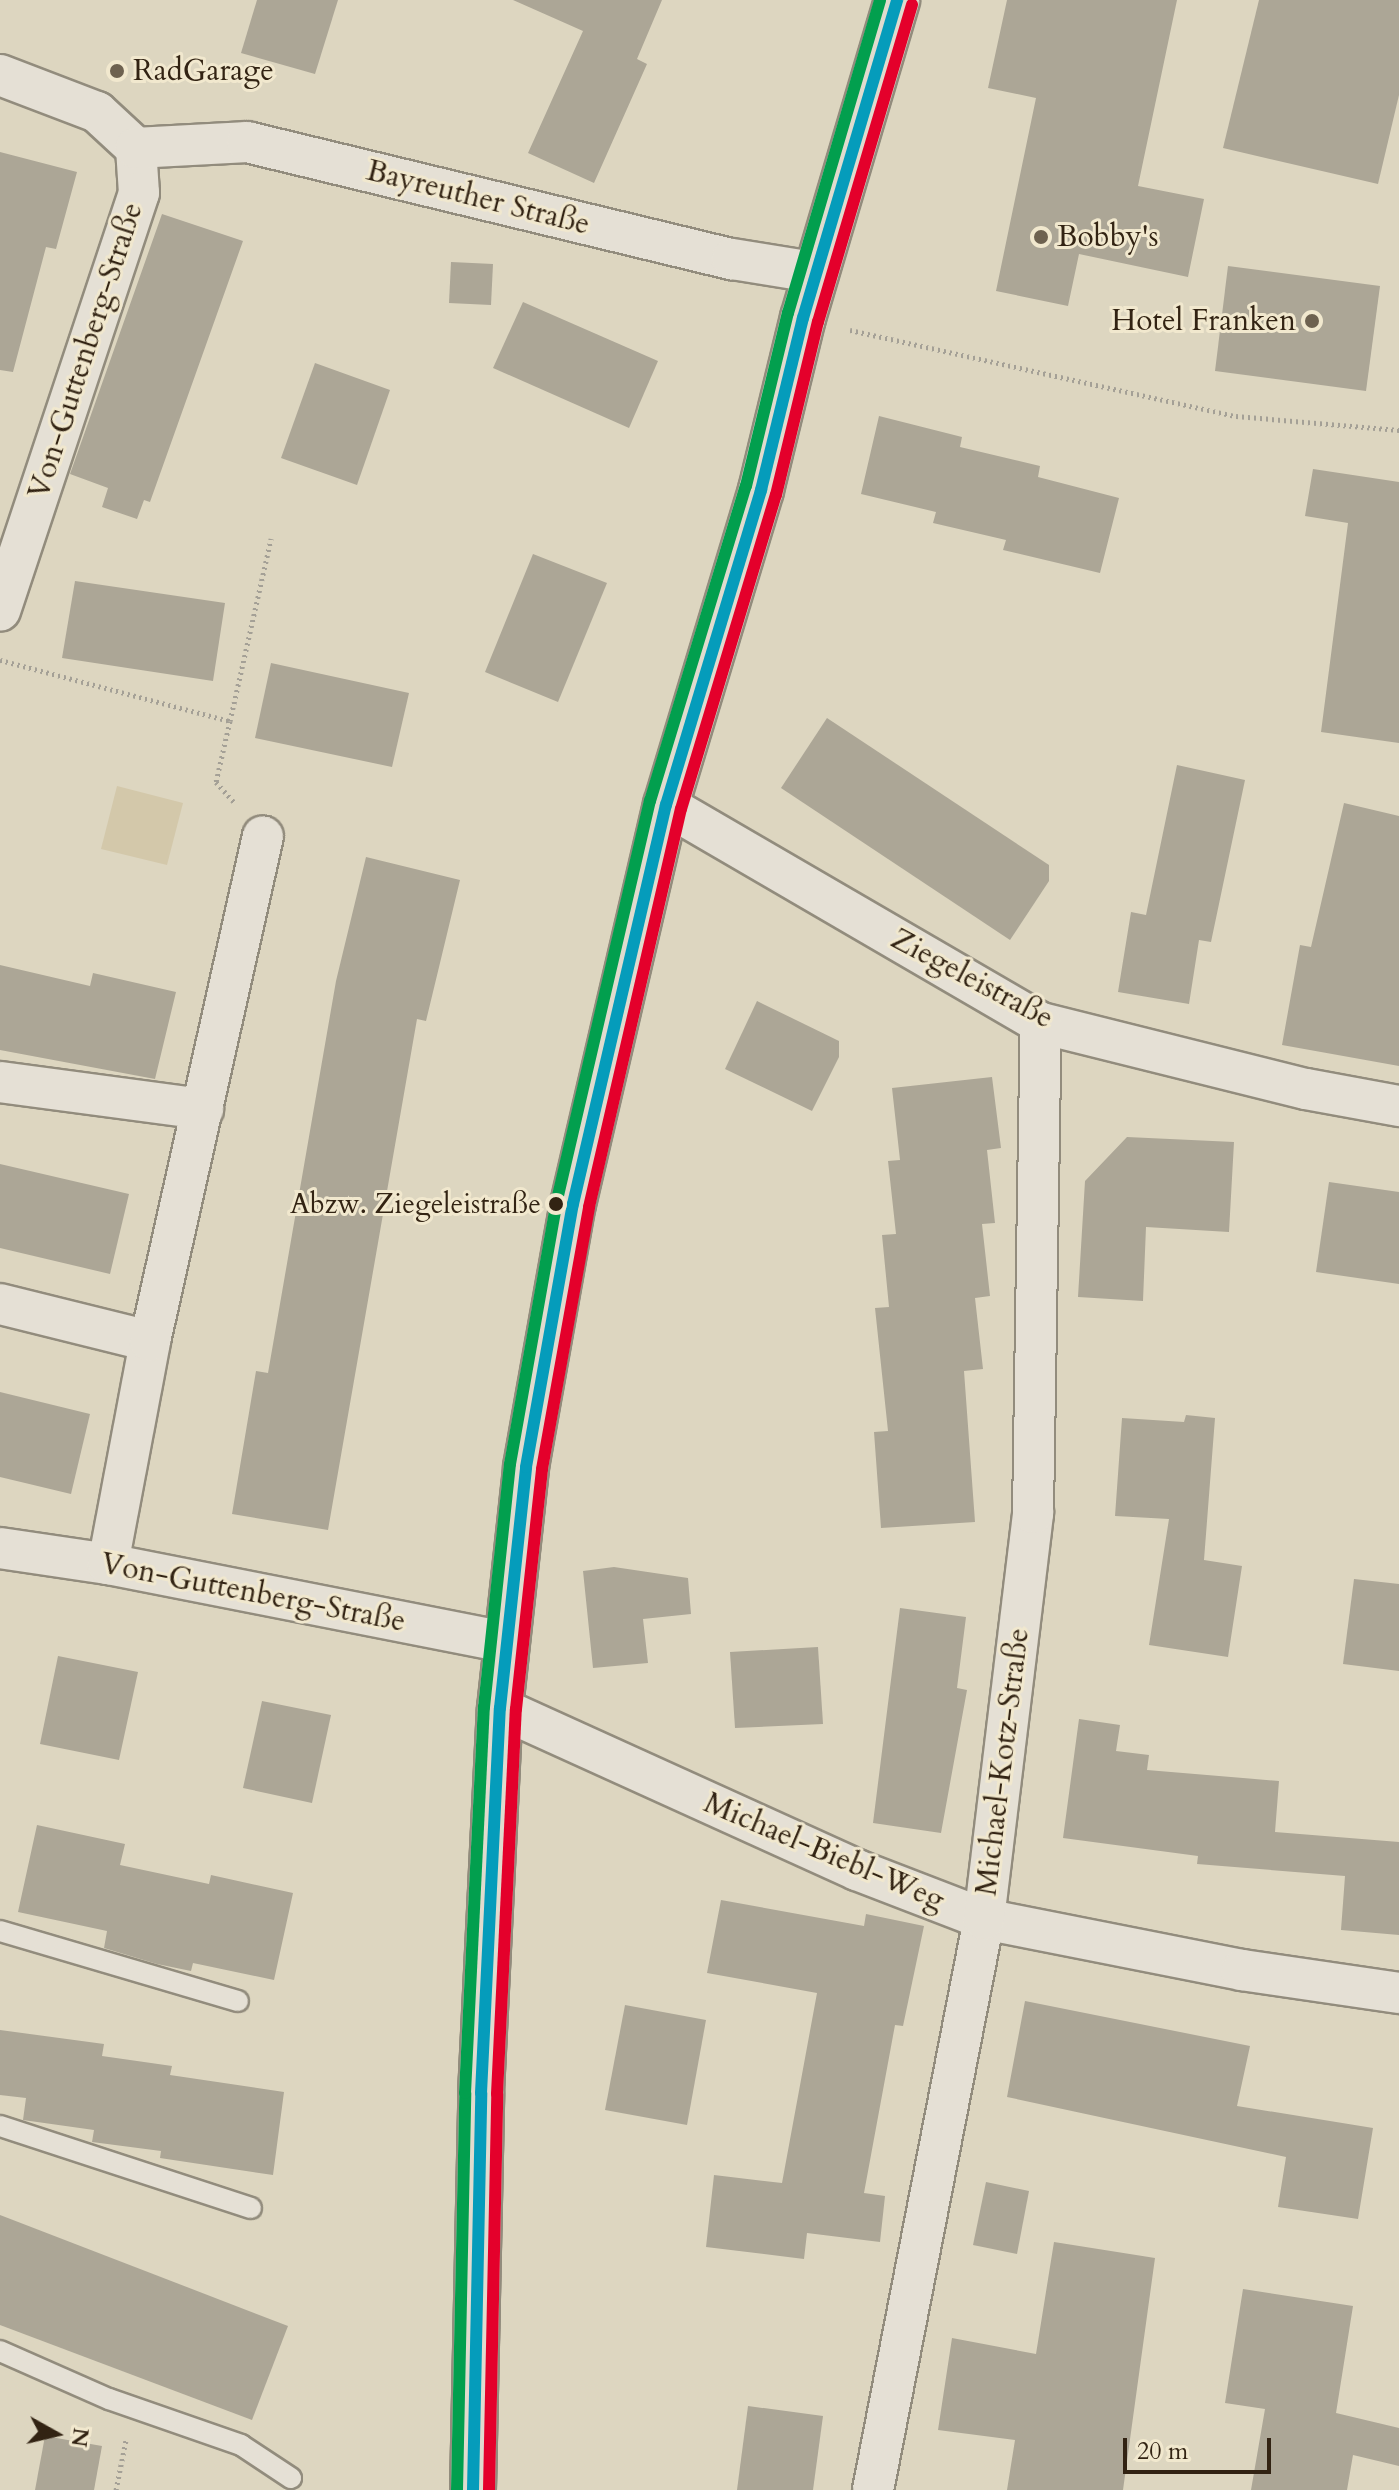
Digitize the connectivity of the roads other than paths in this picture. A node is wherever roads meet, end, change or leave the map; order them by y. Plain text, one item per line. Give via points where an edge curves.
1 (897, 0) edge
2 (0, 75) edge
3 (136, 148) junction
4 (818, 273) junction
5 (0, 610) edge
6 (666, 805) junction
7 (263, 836) road end
8 (1041, 1023) junction
9 (0, 1082) edge
10 (1399, 1106) edge
11 (203, 1109) junction
12 (0, 1304) edge
13 (150, 1341) junction
14 (0, 1548) edge
15 (108, 1564) junction
16 (506, 1642) junction
17 (500, 1708) junction
18 (984, 1919) junction
19 (0, 1931) edge
20 (1399, 1993) edge
21 (238, 2001) dead end
22 (0, 2126) edge
23 (251, 2208) dead end
24 (0, 2351) edge
25 (284, 2486) edge
26 (473, 2490) edge
27 (873, 2490) edge

1 - 4 main road
2 - 3 street via 97,112
3 - 4 street, Bayreuther Straße via 247,142 732,259
3 - 5 street, Von-Guttenberg-Straße via 139,193
4 - 6 main road via 761,490
6 - 8 street, Ziegeleistraße
6 - 16 main road via 573,1204 526,1467
7 - 11 street
8 - 10 street, Ziegeleistraße via 1306,1089
8 - 18 street, Michael-Kotz-Straße via 1033,1513
9 - 11 street
11 - 13 street
12 - 13 street
13 - 15 street
14 - 15 street, Von-Guttenberg-Straße
15 - 16 street, Von-Guttenberg-Straße
16 - 17 main road
17 - 18 street, Michael-Biebl-Weg via 857,1870
17 - 26 main road via 481,2093
18 - 20 street, Michael-Biebl-Weg via 1242,1970
18 - 27 street, Michael-Kotz-Straße
19 - 21 lane
22 - 23 lane
24 - 25 lane via 109,2399 241,2445

